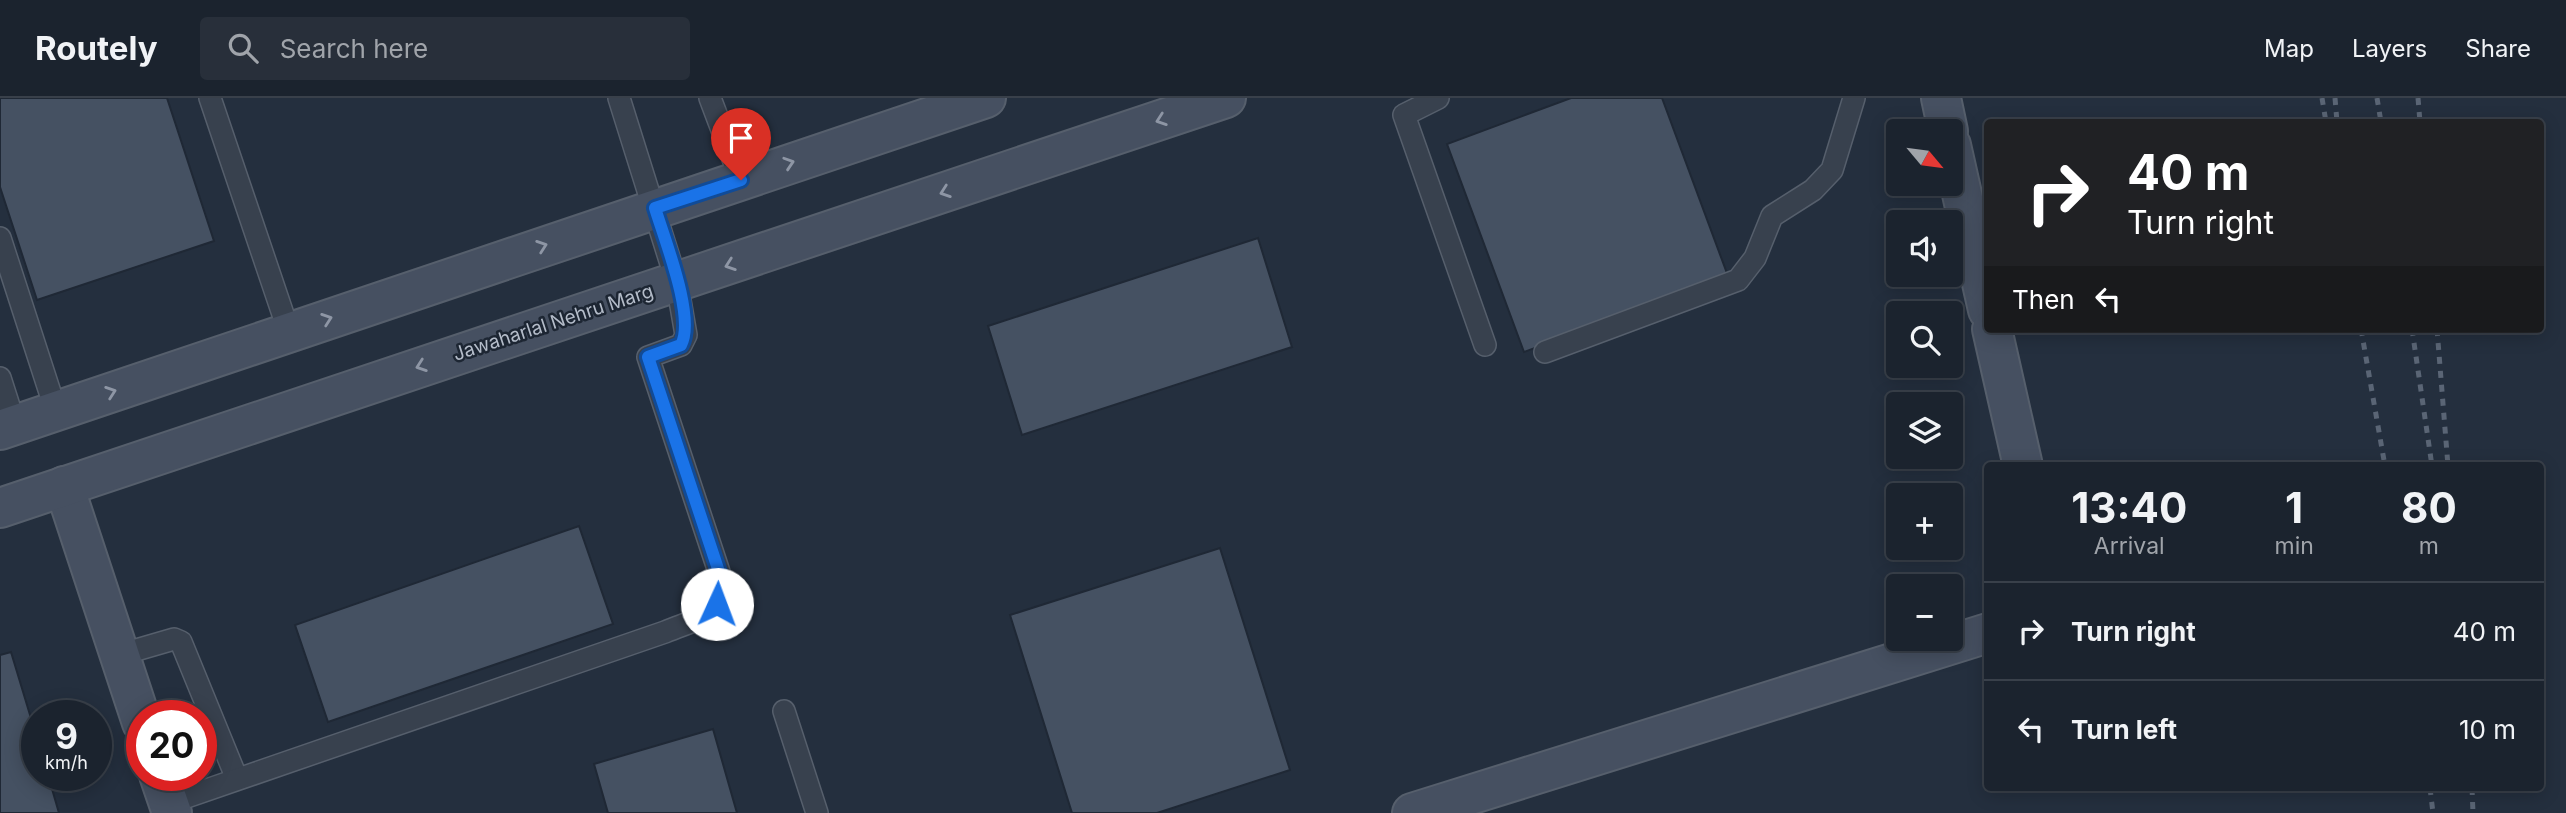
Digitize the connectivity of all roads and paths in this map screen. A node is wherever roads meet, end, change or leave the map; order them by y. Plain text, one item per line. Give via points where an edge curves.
1 (210, 98) edge
2 (619, 98) edge
3 (710, 98) edge
4 (986, 98) edge
5 (1226, 98) edge
6 (1438, 98) edge
7 (1854, 98) edge
8 (1941, 98) edge
9 (1945, 119) edge
10 (741, 180) junction
11 (1962, 196) edge
12 (655, 208) junction
13 (0, 238) edge
14 (677, 283) junction
15 (1984, 292) edge
16 (289, 332) junction
17 (1993, 333) edge
18 (1485, 345) dead end
19 (1545, 352) dead end
20 (0, 378) edge
21 (56, 411) junction
22 (8, 427) edge
23 (2022, 462) edge
24 (64, 486) junction
25 (0, 508) edge
26 (1984, 634) edge
27 (120, 655) junction
28 (135, 700) edge
29 (784, 711) dead end
30 (237, 779) junction
31 (167, 797) edge
32 (817, 813) edge
33 (1412, 813) edge

1 - 16 lane
2 - 12 lane
3 - 10 lane
10 -> 4 street
5 -> 14 street, Jawaharlal Nehru Marg
6 - 18 lane via 1404,115
7 - 19 lane via 1832,170 1812,190 1772,216 1755,258 1738,280
8 - 9 street
10 - 12 street
11 - 15 street
12 - 14 lane
16 -> 12 street
13 - 21 lane
14 -> 24 street, Jawaharlal Nehru Marg
14 - 30 lane via 686,335 681,345 648,357 721,578 717,604 705,616 665,632
21 -> 16 street
17 - 23 street
20 - 22 lane
21 - 22 street
24 - 25 street, Jawaharlal Nehru Marg
24 - 27 street
26 - 33 street
27 - 28 street
27 - 30 lane via 174,639 181,642
29 - 32 lane
30 - 31 lane

